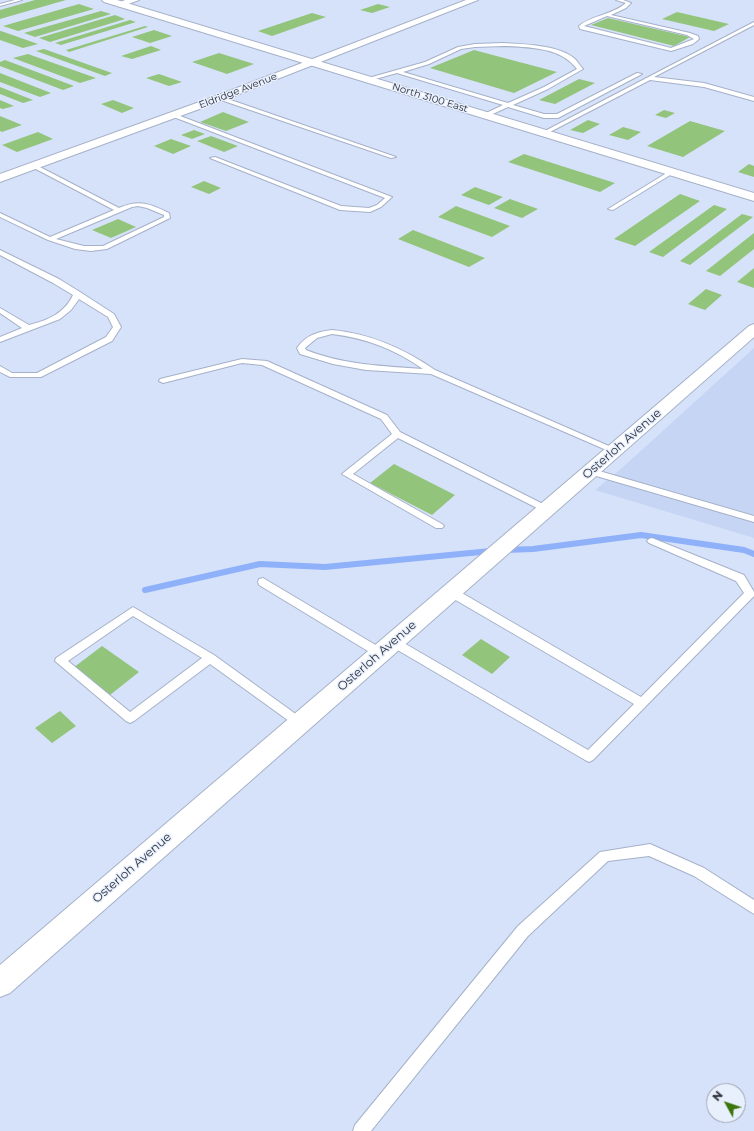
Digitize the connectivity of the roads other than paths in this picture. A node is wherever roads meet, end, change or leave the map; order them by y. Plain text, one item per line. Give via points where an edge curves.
1 (20, 0) edge
2 (107, 0) edge
3 (135, 0) edge
4 (474, 0) edge
5 (618, 0) edge
6 (120, 4) junction
7 (0, 6) edge
8 (606, 15) junction
9 (754, 23) edge
10 (312, 63) junction
11 (398, 72) junction
12 (639, 74) dead end
13 (649, 78) junction
14 (368, 79) junction
15 (220, 98) junction
16 (754, 99) edge
17 (508, 105) junction
18 (173, 115) junction
19 (486, 115) junction
20 (544, 133) junction
21 (393, 157) dead end
22 (213, 158) dead end
23 (34, 166) junction
24 (0, 167) edge
25 (672, 172) junction
26 (13, 174) junction
27 (0, 178) edge
28 (754, 197) edge
29 (119, 210) junction
30 (611, 210) dead end
31 (0, 215) edge
32 (50, 239) junction
33 (0, 252) edge
34 (77, 294) junction
35 (0, 310) edge
36 (28, 328) junction
37 (754, 329) edge
38 (0, 340) edge
39 (0, 368) edge
40 (432, 372) junction
41 (163, 381) dead end
42 (397, 434) junction
43 (614, 450) junction
44 (590, 471) junction
45 (546, 509) junction
46 (754, 519) edge
47 (438, 526) dead end
48 (652, 541) dead end
49 (263, 582) dead end
50 (451, 592) junction
51 (387, 648) junction
52 (210, 658) junction
53 (643, 704) junction
54 (300, 723) junction
55 (754, 908) edge
56 (0, 983) edge
57 (361, 1131) edge

1 - 7 lane
2 - 6 main road, North 3100 East
3 - 6 street
4 - 10 street, Eldridge Avenue
5 - 8 lane via 629,3 624,8
6 - 10 main road, North 3100 East
8 - 8 lane via 581,26 671,50 697,39 696,36
9 - 13 lane
10 - 14 main road, North 3100 East
10 - 15 street, Eldridge Avenue
11 - 14 lane
11 - 17 lane
11 - 17 lane via 462,47 483,44 530,46 572,59 580,69
12 - 17 lane via 558,116 544,116
13 - 16 lane via 704,86
13 - 20 lane
14 - 19 main road, North 3100 East
15 - 18 street, Eldridge Avenue
15 - 21 lane
17 - 19 lane
18 - 22 lane via 389,197 370,210 340,208
18 - 23 street, Eldridge Avenue
19 - 20 main road, North 3100 East
20 - 25 main road, North 3100 East
23 - 26 street, Eldridge Avenue
23 - 29 lane
24 - 26 street
25 - 28 main road, North 3100 East
25 - 30 lane
26 - 27 street, Eldridge Avenue
29 - 32 lane
29 - 32 lane via 138,204 166,214 167,218 97,250 84,250
31 - 32 lane
33 - 34 lane
34 - 36 lane via 67,312 53,320
34 - 39 lane via 111,316 117,327 109,338 38,375 10,375
35 - 36 lane
36 - 38 lane
37 - 43 street, Osterloh Avenue
40 - 40 lane via 366,367 313,357 301,348 307,339 319,334 355,334 411,356
40 - 43 lane
41 - 42 lane via 242,361 264,363 384,417
42 - 45 lane
42 - 47 lane via 347,474
43 - 44 street, Osterloh Avenue
44 - 45 street, Osterloh Avenue
44 - 46 lane
45 - 50 street, Osterloh Avenue
48 - 53 lane via 740,578 750,594
49 - 51 lane
50 - 51 street, Osterloh Avenue
50 - 53 lane
51 - 53 lane via 589,757
51 - 54 street, Osterloh Avenue
52 - 52 lane via 130,718 60,662 133,611
52 - 54 lane
54 - 56 street, Osterloh Avenue
55 - 57 lane via 699,872 650,850 605,856 523,931

